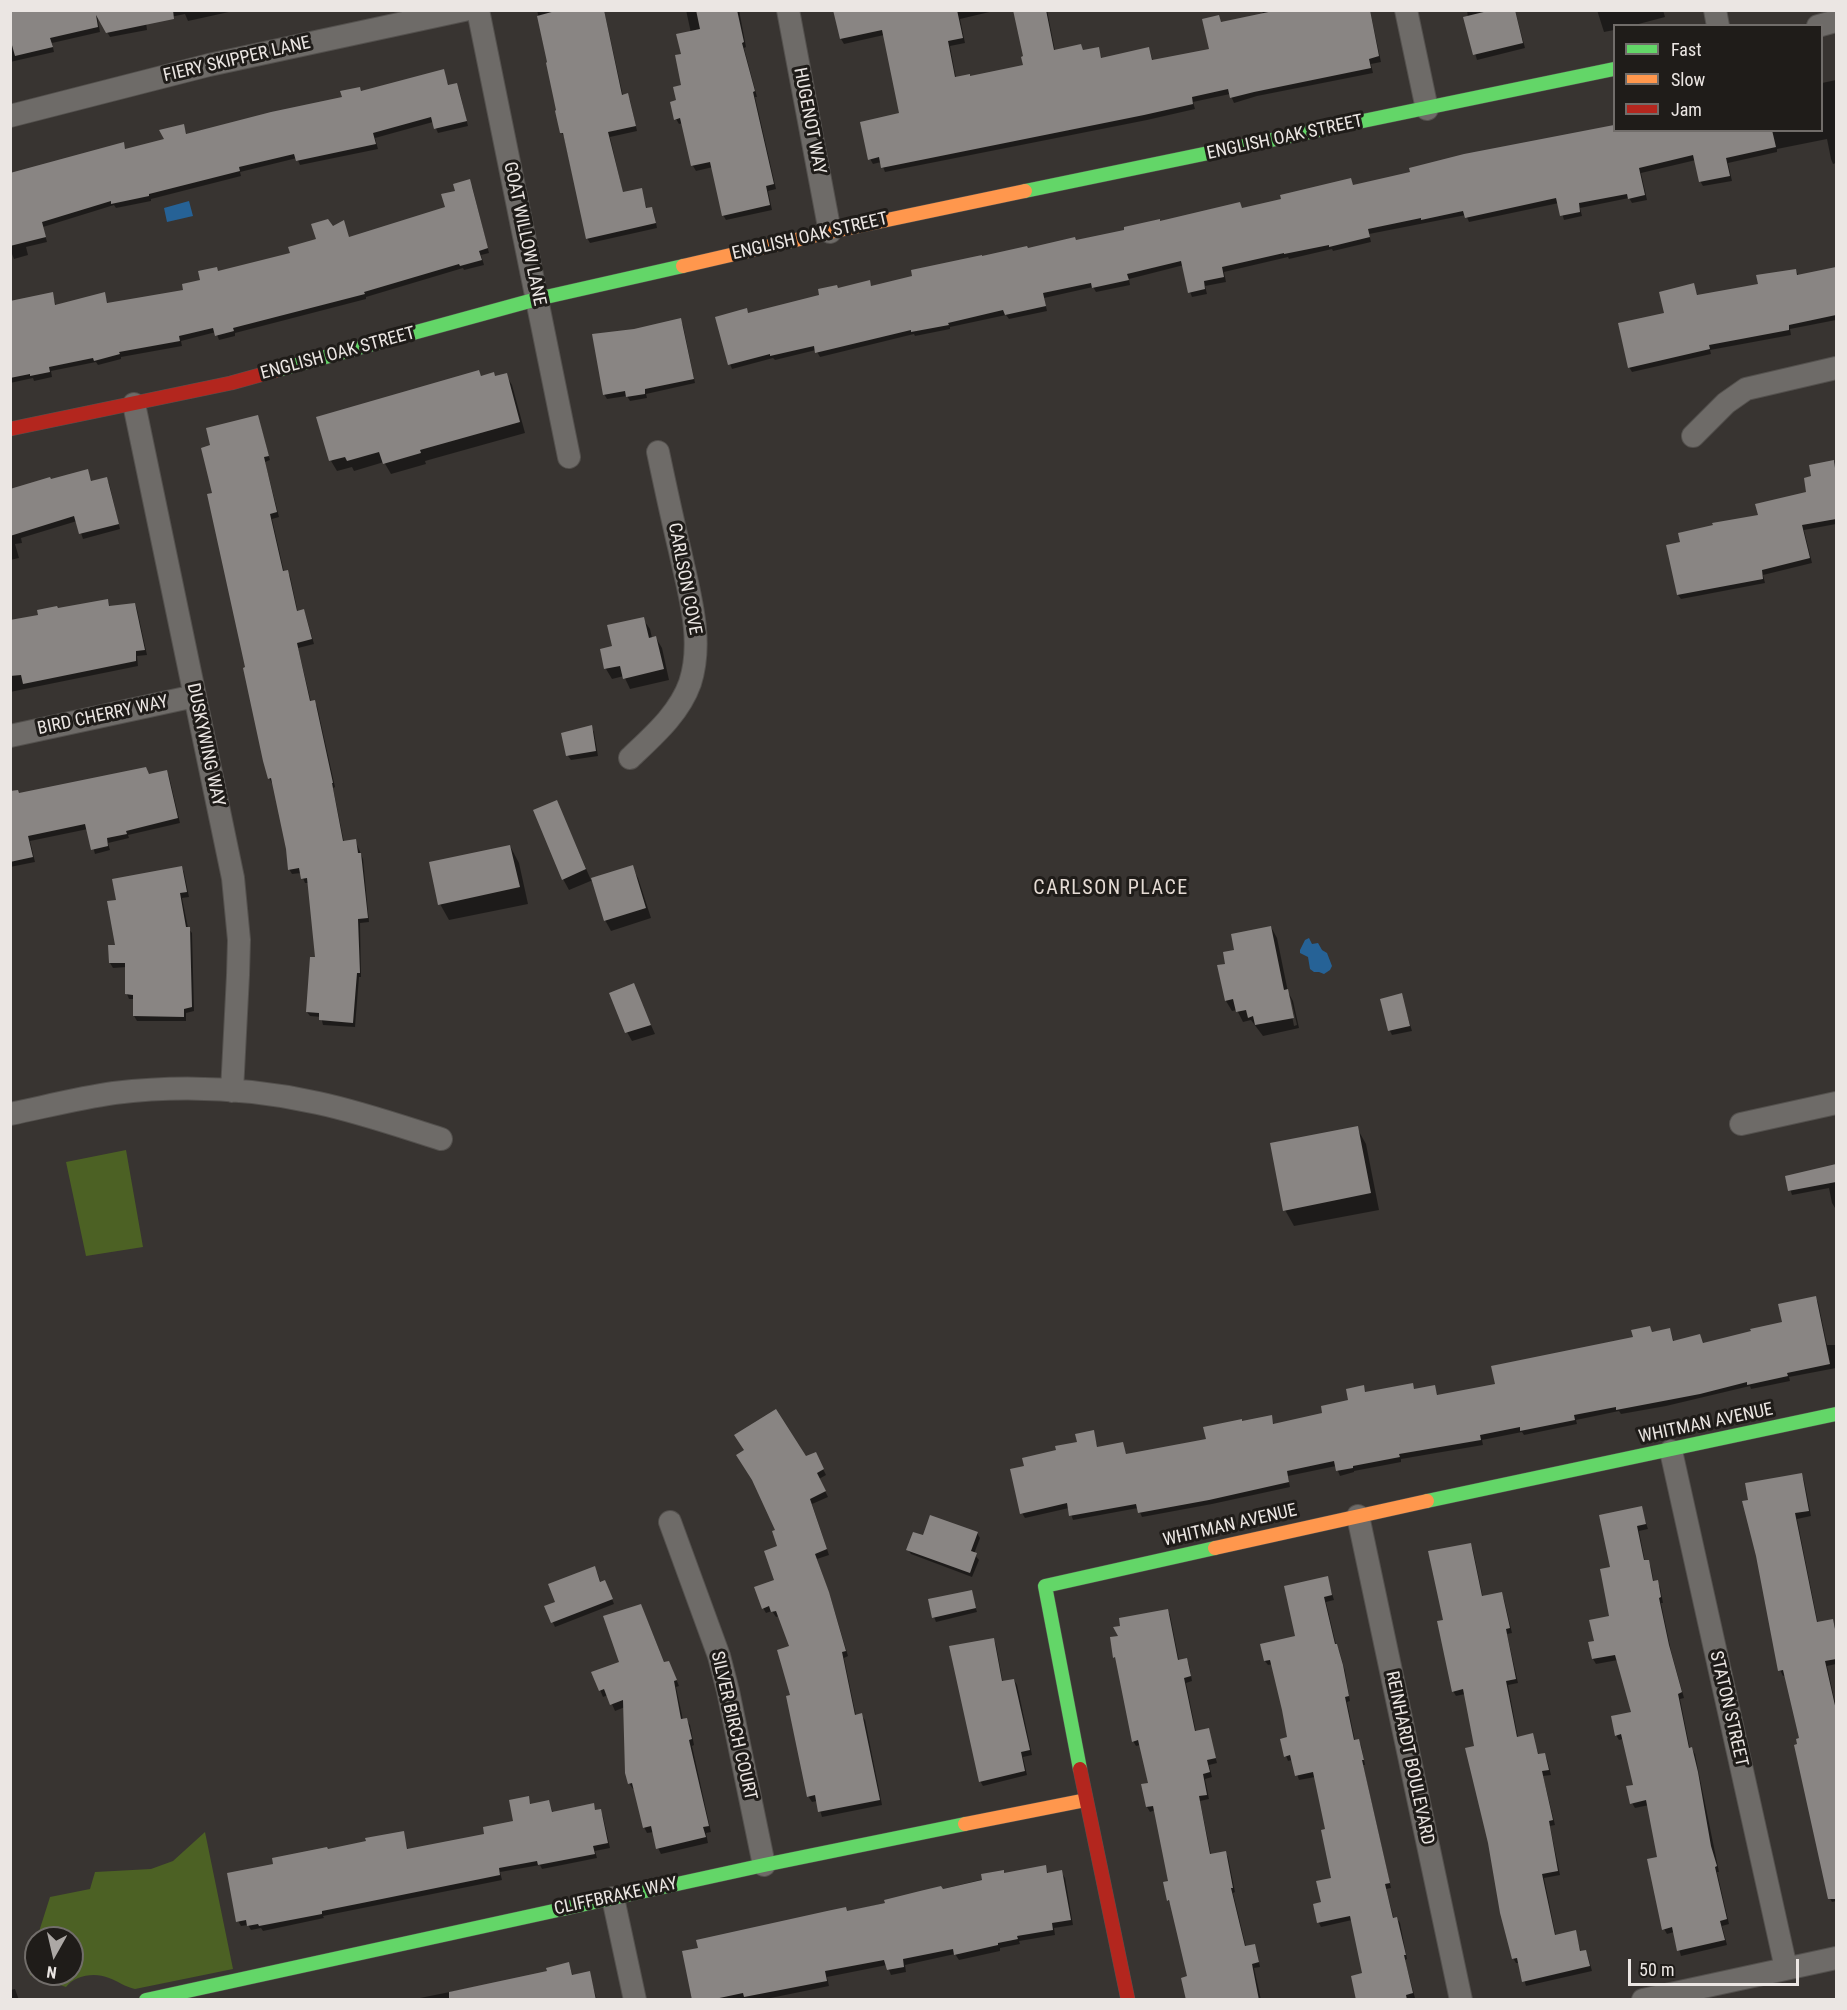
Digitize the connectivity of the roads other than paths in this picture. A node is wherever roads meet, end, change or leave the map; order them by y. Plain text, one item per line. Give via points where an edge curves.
1 (464, 10) edge
2 (478, 10) edge
3 (788, 10) edge
4 (1406, 10) edge
5 (1613, 69) edge
6 (1427, 109) junction
7 (10, 116) edge
8 (830, 231) junction
9 (537, 299) junction
10 (1836, 368) edge
11 (134, 404) junction
12 (10, 429) edge
13 (1693, 436) dead end
14 (658, 452) dead end
15 (569, 457) dead end
16 (195, 696) junction
17 (10, 736) edge
18 (630, 758) dead end
19 (232, 1091) junction
20 (1836, 1103) edge
21 (10, 1114) edge
22 (1741, 1124) dead end
23 (441, 1139) dead end
24 (1836, 1414) edge
25 (1671, 1451) junction
26 (1358, 1516) junction
27 (670, 1522) dead end
28 (1086, 1800) junction
29 (764, 1865) junction
30 (613, 1898) junction
31 (1836, 1958) edge
32 (1786, 1968) junction
33 (146, 2000) edge
34 (635, 2000) edge
35 (1128, 2000) edge
36 (1461, 2000) edge
37 (1643, 2000) edge

1 - 7 street, FIERY SKIPPER LANE via 209,65
2 - 9 street, GOAT WILLOW LANE
3 - 8 street, HUGENOT WAY
4 - 6 street
5 - 6 street, ENGLISH OAK STREET
6 - 8 street, ENGLISH OAK STREET
8 - 9 street, ENGLISH OAK STREET
9 - 11 street, ENGLISH OAK STREET via 231,383
9 - 15 street, GOAT WILLOW LANE
10 - 13 street via 1746,388
11 - 12 street, ENGLISH OAK STREET
11 - 16 street, DUSKYWING WAY
14 - 18 street, CARLSON COVE via 692,606 696,645 690,683 678,706
16 - 17 street, BIRD CHERRY WAY
16 - 19 street, DUSKYWING WAY via 233,878 238,975
19 - 21 street via 185,1088 112,1093
19 - 23 street via 318,1103
20 - 22 street
24 - 25 street, WHITMAN AVENUE
25 - 26 street, WHITMAN AVENUE
25 - 32 street, STATON STREET
26 - 28 street, WHITMAN AVENUE via 1045,1586
26 - 36 street, REINHARDT BOULEVARD
27 - 29 street, SILVER BIRCH COURT via 728,1691
28 - 29 street, CLIFFBRAKE WAY
28 - 35 street, WHITMAN AVENUE
29 - 30 street, CLIFFBRAKE WAY
30 - 33 street, CLIFFBRAKE WAY
30 - 34 street
31 - 32 street
32 - 37 street

